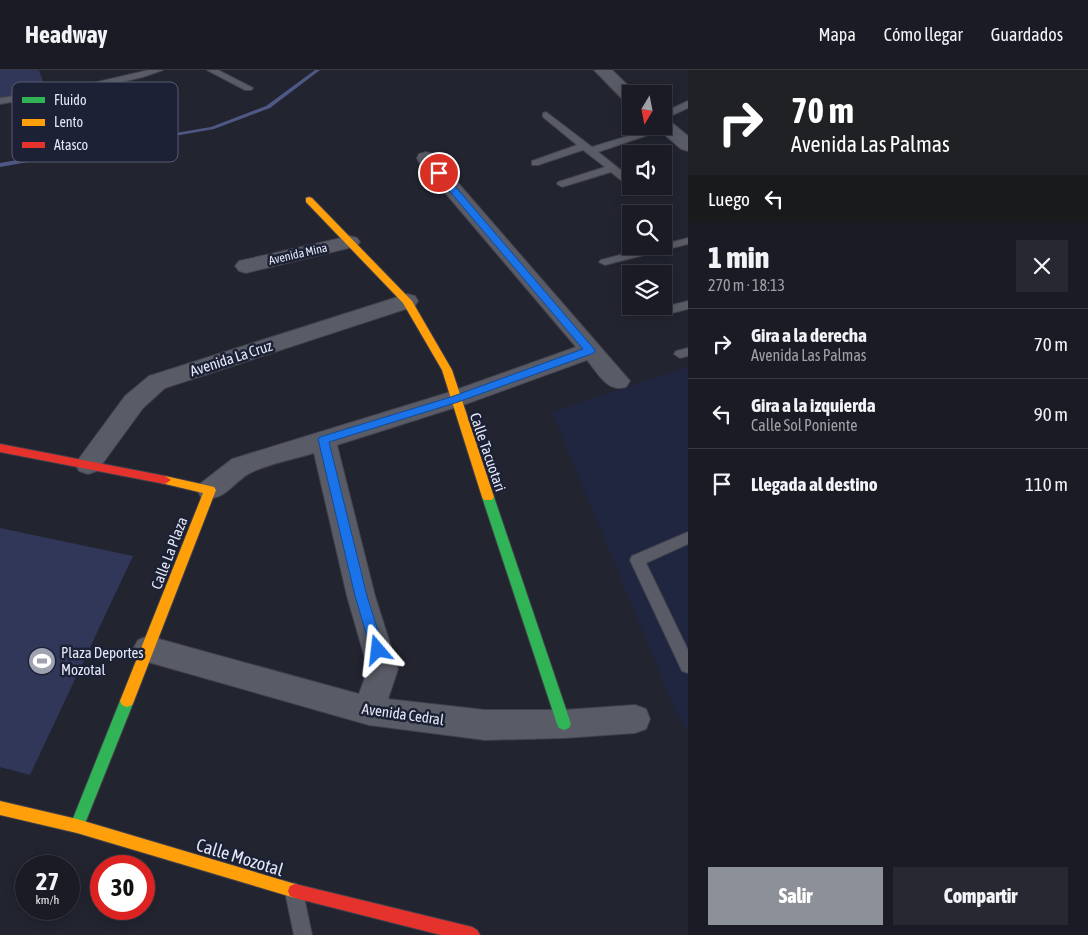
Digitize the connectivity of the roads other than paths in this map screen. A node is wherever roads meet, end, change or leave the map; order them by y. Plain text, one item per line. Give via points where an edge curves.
1 (159, 70) edge
2 (211, 70) edge
3 (602, 70) edge
4 (113, 82) edge
5 (248, 88) dead end
6 (622, 89) edge
7 (688, 104) edge
8 (546, 115) dead end
9 (672, 117) edge
10 (672, 130) edge
11 (629, 135) edge
12 (688, 145) edge
13 (588, 149) junction
14 (426, 158) dead end
15 (535, 162) dead end
16 (612, 168) junction
17 (622, 176) edge
18 (562, 184) dead end
19 (309, 200) dead end
20 (688, 241) edge
21 (350, 242) junction
22 (605, 262) dead end
23 (246, 266) dead end
24 (407, 301) junction
25 (688, 305) edge
26 (672, 309) edge
27 (590, 350) junction
28 (618, 381) dead end
29 (455, 400) junction
30 (323, 439) junction
31 (0, 448) edge
32 (88, 464) junction
33 (210, 490) junction
34 (688, 538) edge
35 (148, 649) junction
36 (688, 666) edge
37 (369, 712) junction
38 (634, 719) dead end
39 (564, 724) junction
40 (0, 808) edge
41 (77, 826) junction
42 (294, 891) junction
43 (303, 935) edge
44 (472, 935) edge

1 - 4 lane
2 - 5 lane
3 - 6 street
7 - 9 lane
8 - 13 lane
10 - 12 street
11 - 13 lane
13 - 15 lane
13 - 16 lane
14 - 27 street
16 - 17 lane
16 - 18 lane
19 - 21 street, Calle Tacuotari
20 - 22 lane
21 - 23 street, Avenida Mina
21 - 24 street, Calle Tacuotari
24 - 29 street, Calle Tacuotari via 447,370
24 - 32 street, Avenida La Cruz via 158,382 134,402
25 - 26 lane
27 - 28 street
27 - 29 street
29 - 30 street
29 - 39 street, Calle Tacuotari
30 - 33 street via 240,466
30 - 37 street via 361,596 383,669
31 - 32 street
32 - 33 street
33 - 35 street, Calle La Plaza
34 - 36 lane via 637,560
35 - 37 street, Avenida Cedral
35 - 41 street, Calle La Plaza
37 - 39 street, Avenida Cedral via 484,725
38 - 39 street, Avenida Cedral
40 - 41 street, Calle Mozotal
41 - 42 street, Calle Mozotal
42 - 43 lane
42 - 44 street, Calle Mozotal

